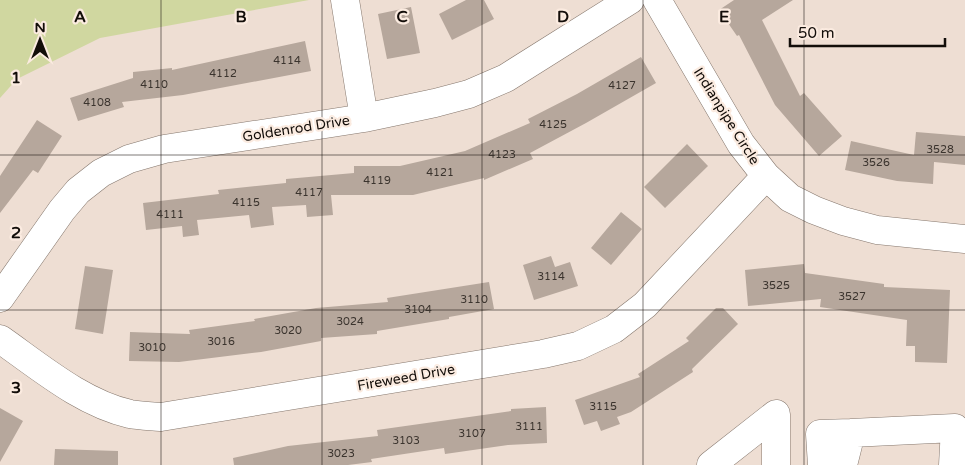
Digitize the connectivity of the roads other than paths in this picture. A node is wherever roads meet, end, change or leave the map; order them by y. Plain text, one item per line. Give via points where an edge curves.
1 (345, 0) edge
2 (630, 0) edge
3 (657, 0) edge
4 (364, 118) junction
5 (766, 176) junction
6 (965, 239) edge
7 (0, 298) edge
8 (0, 339) edge
9 (960, 428) edge
10 (851, 433) junction
11 (711, 465) edge
12 (776, 465) edge
13 (822, 465) edge
14 (843, 465) edge
15 (953, 465) edge

1 - 4 street
2 - 4 street, Goldenrod Drive via 506,78 469,94
3 - 5 street, Indianpipe Circle via 741,144
4 - 7 street, Goldenrod Drive via 164,149 129,159 101,173 78,191
5 - 6 street, Indianpipe Circle via 790,198 843,222 877,230
5 - 8 street, Fireweed Drive via 645,305 614,330 578,346 543,354 161,417 130,414 100,403 71,388
9 - 10 street
9 - 15 street
10 - 13 street via 820,434
10 - 14 street
11 - 12 street via 776,414

